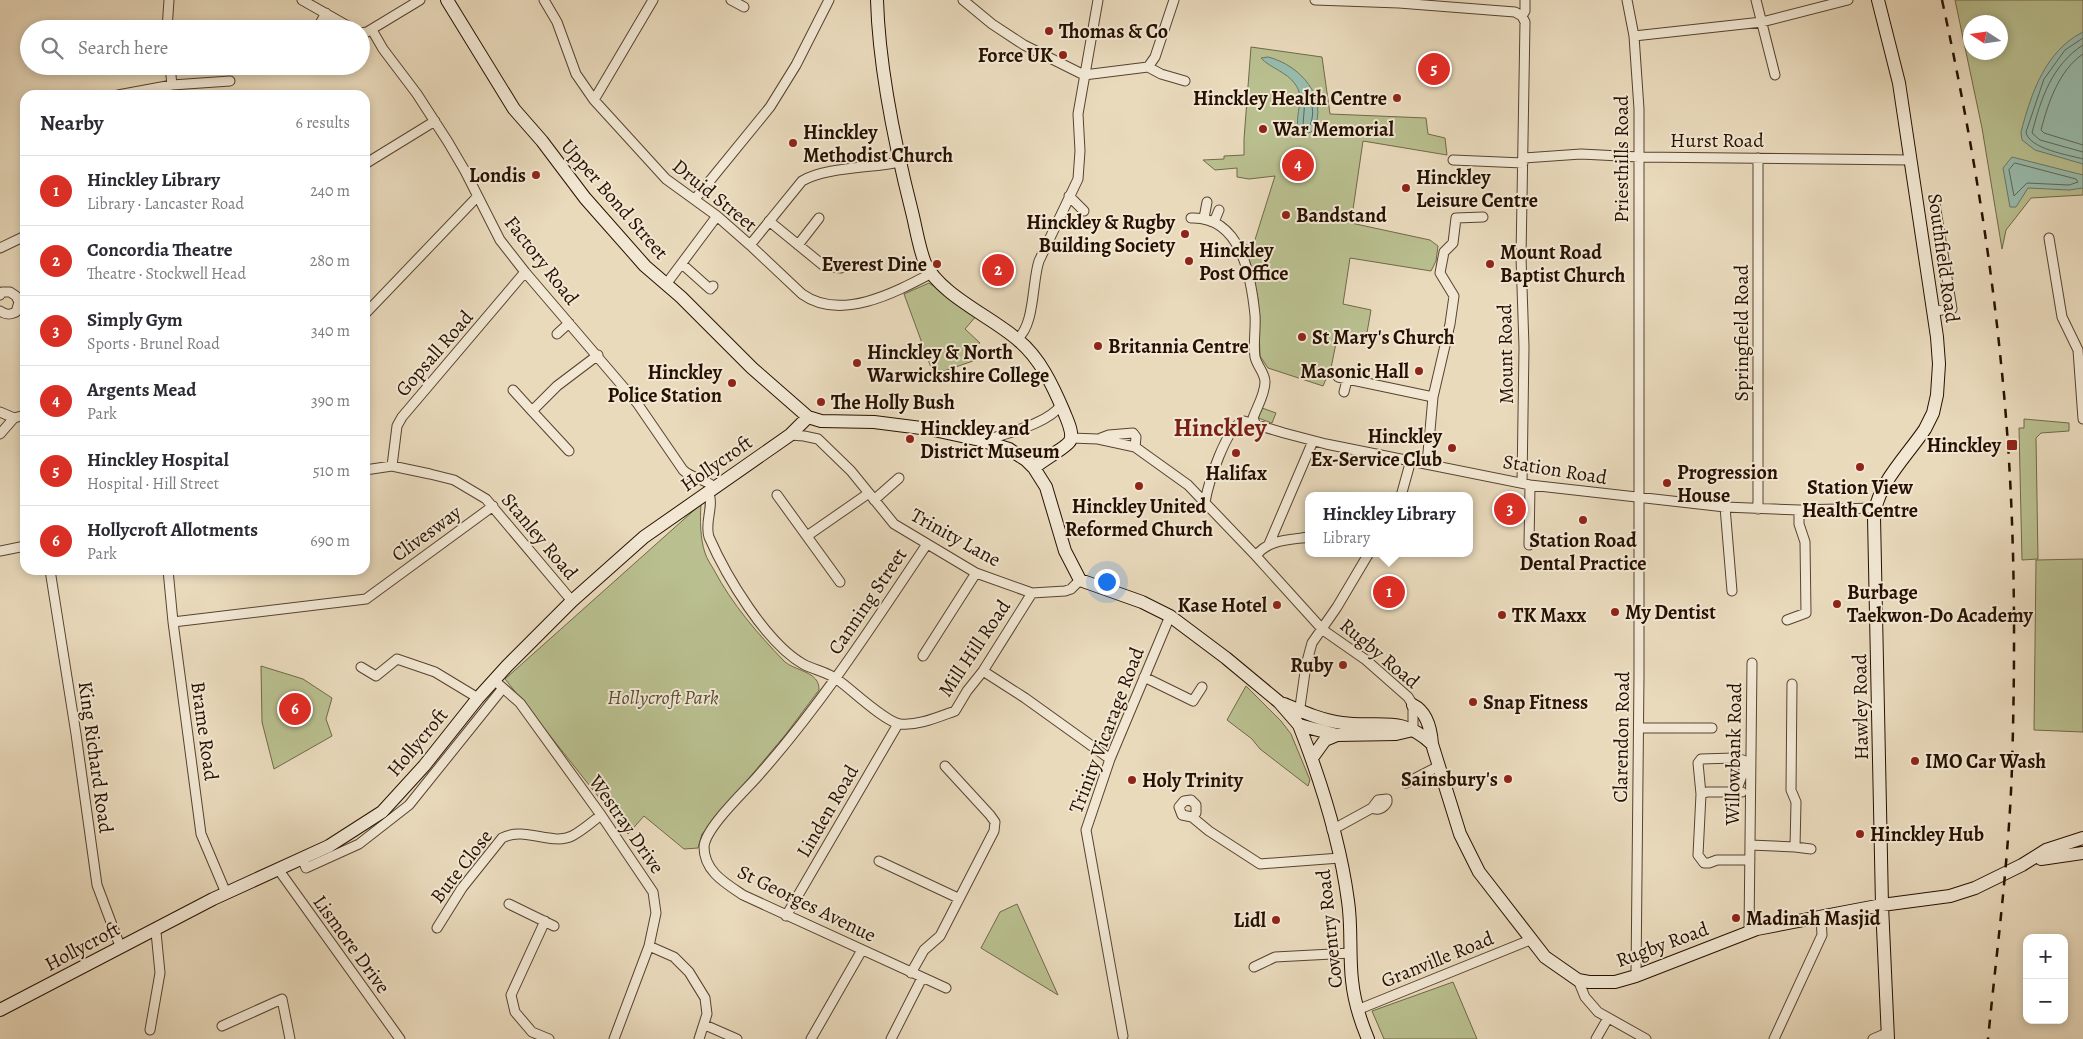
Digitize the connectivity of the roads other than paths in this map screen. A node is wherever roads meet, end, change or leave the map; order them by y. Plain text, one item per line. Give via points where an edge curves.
1 (168, 0) edge
2 (302, 0) edge
3 (420, 0) edge
4 (447, 0) edge
5 (544, 0) edge
6 (653, 0) edge
7 (731, 0) edge
8 (829, 0) edge
9 (878, 0) edge
10 (962, 0) edge
11 (1098, 0) edge
12 (1174, 0) edge
13 (1315, 0) edge
14 (1525, 0) edge
15 (1628, 0) edge
16 (1756, 0) edge
17 (1848, 0) edge
18 (1878, 0) edge
19 (1347, 1) edge
20 (744, 7) dead end
21 (326, 13) junction
22 (1522, 16) junction
23 (167, 20) edge
24 (322, 20) edge
25 (338, 20) edge
26 (1762, 22) junction
27 (372, 30) joint
28 (1634, 36) junction
29 (1148, 67) junction
30 (1775, 74) dead end
31 (171, 75) edge
32 (1084, 75) junction
33 (230, 81) dead end
34 (1185, 81) dead end
35 (172, 85) junction
36 (145, 90) edge
37 (594, 100) junction
38 (435, 122) junction
39 (1639, 157) junction
40 (1758, 158) junction
41 (1453, 160) dead end
42 (1910, 160) junction
43 (370, 161) edge
44 (1523, 161) junction
45 (900, 162) junction
46 (477, 196) junction
47 (1069, 196) junction
48 (695, 199) junction
49 (1207, 202) dead end
50 (1935, 204) dead end
51 (1219, 210) dead end
52 (1084, 211) dead end
53 (717, 216) junction
54 (1483, 217) dead end
55 (820, 218) dead end
56 (1191, 218) dead end
57 (1204, 218) junction
58 (769, 221) junction
59 (1214, 222) junction
60 (20, 238) edge
61 (2049, 238) dead end
62 (798, 244) junction
63 (750, 245) junction
64 (0, 248) edge
65 (682, 264) junction
66 (841, 268) dead end
67 (525, 272) junction
68 (932, 273) junction
69 (667, 283) junction
70 (712, 286) dead end
71 (1, 291) edge
72 (370, 309) edge
73 (0, 311) edge
74 (1934, 311) junction
75 (569, 323) junction
76 (556, 334) dead end
77 (1018, 339) junction
78 (598, 355) junction
79 (1339, 373) dead end
80 (1347, 380) junction
81 (513, 390) dead end
82 (1344, 392) dead end
83 (1433, 397) junction
84 (1061, 405) junction
85 (532, 411) junction
86 (0, 412) edge
87 (20, 416) edge
88 (808, 417) junction
89 (14, 418) junction
90 (2083, 419) edge
91 (1255, 423) junction
92 (0, 434) edge
93 (790, 435) junction
94 (1071, 438) junction
95 (984, 441) junction
96 (1313, 441) junction
97 (569, 451) dead end
98 (1410, 460) junction
99 (1427, 464) junction
100 (392, 466) junction
101 (1034, 468) junction
102 (370, 469) edge
103 (899, 478) dead end
104 (1526, 484) junction
105 (711, 490) junction
106 (1402, 492) edge
107 (777, 495) dead end
108 (872, 496) junction
109 (1639, 498) junction
110 (1205, 502) junction
111 (493, 506) junction
112 (1725, 507) junction
113 (1875, 508) junction
114 (1758, 509) junction
115 (1799, 510) junction
116 (806, 536) junction
117 (1305, 538) edge
118 (927, 544) junction
119 (1269, 544) junction
120 (1529, 545) dead end
121 (20, 547) edge
122 (0, 551) edge
123 (1256, 556) junction
124 (1368, 557) edge
125 (976, 573) junction
126 (51, 575) edge
127 (168, 575) edge
128 (1080, 580) junction
129 (840, 582) dead end
130 (1732, 591) dead end
131 (1032, 593) junction
132 (572, 602) junction
133 (1170, 616) junction
134 (1787, 620) dead end
135 (173, 622) junction
136 (1323, 630) junction
137 (923, 656) dead end
138 (1752, 663) dead end
139 (361, 667) dead end
140 (983, 671) junction
141 (1144, 677) junction
142 (836, 678) junction
143 (498, 684) junction
144 (1792, 684) dead end
145 (1202, 687) dead end
146 (478, 698) junction
147 (1279, 702) junction
148 (1413, 706) junction
149 (1299, 711) junction
150 (898, 724) junction
151 (1300, 725) junction
152 (1639, 728) junction
153 (1712, 728) dead end
154 (1412, 730) junction
155 (1337, 735) junction
156 (1432, 744) junction
157 (1312, 758) junction
158 (1110, 759) junction
159 (945, 766) dead end
160 (1439, 766) junction
161 (1406, 783) dead end
162 (1701, 794) junction
163 (1372, 808) dead end
164 (601, 815) junction
165 (1192, 817) dead end
166 (1332, 830) junction
167 (2083, 838) edge
168 (1750, 846) junction
169 (1795, 848) junction
170 (1811, 849) dead end
171 (2083, 853) edge
172 (302, 858) junction
173 (1340, 858) junction
174 (1750, 860) junction
175 (879, 861) dead end
176 (2030, 861) junction
177 (278, 870) junction
178 (226, 893) junction
179 (958, 898) junction
180 (509, 904) dead end
181 (1882, 905) junction
182 (786, 916) junction
183 (1821, 917) junction
184 (545, 921) junction
185 (554, 926) dead end
186 (437, 928) dead end
187 (154, 929) junction
188 (1749, 932) junction
189 (1530, 940) junction
190 (120, 946) junction
191 (649, 946) junction
192 (862, 950) junction
193 (1351, 953) junction
194 (1255, 968) dead end
195 (911, 973) junction
196 (1636, 976) junction
197 (922, 978) junction
198 (1578, 980) junction
199 (946, 988) dead end
200 (0, 1010) edge
201 (1357, 1010) junction
202 (1608, 1018) junction
203 (705, 1025) junction
204 (222, 1026) dead end
205 (150, 1030) dead end
206 (1124, 1036) dead end
207 (1888, 1036) edge
208 (290, 1039) edge
209 (400, 1039) edge
210 (549, 1039) edge
211 (614, 1039) edge
212 (699, 1039) edge
213 (737, 1039) edge
214 (811, 1039) edge
215 (891, 1039) edge
216 (1368, 1039) edge
217 (1596, 1039) edge
218 (1646, 1039) edge
219 (1774, 1039) edge
220 (1873, 1039) edge

1 - 23 street
2 - 21 street
3 - 27 street
4 - 69 main road, Upper Bond Street via 514,109 621,240 645,266
5 - 37 street, Druid Street via 557,22 576,74
6 - 37 street
7 - 20 street
8 - 48 street via 770,107
9 - 45 main road via 884,68
10 - 32 street via 1032,50
11 - 32 street
12 - 29 street via 1155,57
13 - 19 street
14 - 22 street, Mount Road
15 - 28 street, Priesthills Road
16 - 26 street
17 - 26 street
18 - 42 main road, Southfield Road via 1897,76
19 - 22 street via 1515,12
21 - 24 street
21 - 25 street
22 - 44 street, Mount Road via 1525,22
26 - 28 street
26 - 30 street
27 - 38 street, Factory Road
28 - 39 street, Priesthills Road via 1639,93
29 - 32 street
29 - 34 street
31 - 35 street
32 - 47 street via 1078,114 1078,179
33 - 35 street
35 - 36 street
37 - 48 street, Druid Street via 666,179
38 - 43 street
38 - 46 street, Factory Road
39 - 40 street, Hurst Road
39 - 44 street, Hurst Road via 1581,154
39 - 109 street, Priesthills Road
40 - 42 street, Hurst Road
40 - 114 street, Springfield Road
41 - 44 street, Hurst Road
42 - 74 main road, Southfield Road
44 - 104 street, Mount Road via 1520,257
45 - 58 street via 813,174 802,181
45 - 68 main road via 925,263
46 - 67 street, Factory Road via 497,236
46 - 72 street
47 - 52 street
47 - 77 street via 1039,261 1032,309
48 - 53 street, Druid Street
49 - 57 street
50 - 74 street via 1952,309
51 - 59 street
53 - 63 street, Druid Street
53 - 65 street
54 - 83 street via 1456,218 1453,242 1444,252 1440,273 1454,296
55 - 62 street
56 - 57 street
57 - 59 street
58 - 62 street
58 - 63 street
59 - 91 street via 1239,248 1248,270 1255,316 1255,360 1265,382 1253,418
60 - 64 street
61 - 90 street via 2062,317 2078,350
62 - 66 street via 824,266
63 - 68 street, Druid Street via 802,294 822,302 850,305 868,301
65 - 69 street
65 - 70 street via 710,289
67 - 75 street, Factory Road
67 - 100 street, Gopsall Road via 402,417 397,426
68 - 77 main road via 955,295
69 - 88 main road, Upper Bond Street via 752,368
71 - 73 street via 16,296 18,307 9,315
74 - 113 main road, Southfield Road via 1940,364 1934,407 1925,429 1881,492
75 - 76 street
75 - 78 street, Factory Road
77 - 84 main road via 1037,358
78 - 85 street via 557,386
78 - 105 street, Factory Road via 646,414 683,470 691,477 710,484
79 - 80 street via 1338,378
80 - 82 street
80 - 83 street
81 - 85 street
83 - 99 street
84 - 94 main road
84 - 95 street via 1053,415 1043,420
85 - 97 street
86 - 89 street
87 - 89 street
88 - 93 main road, Hollycroft
88 - 95 main road via 822,421 910,426
89 - 92 street
91 - 96 street, Station Road
91 - 110 street, Station Road via 1244,421 1237,424 1213,471
93 - 105 main road, Hollycroft
93 - 108 street, Trinity Lane via 818,439 852,471
94 - 101 main road via 1068,444
94 - 110 street, Rugby Road via 1133,433 1135,447 1176,475
95 - 101 main road via 1009,450
96 - 98 street, Station Road
96 - 119 street
98 - 99 street, Station Road
98 - 106 street
99 - 104 street, Station Road
100 - 102 street, Stanley Road
100 - 111 street, Stanley Road via 454,480
101 - 128 main road via 1046,487 1065,551
103 - 108 street
104 - 109 street, Station Road
104 - 120 street, Mount Road
105 - 132 main road, Hollycroft via 644,537
105 - 142 street via 708,534 734,586 770,636 802,664
107 - 116 street
108 - 116 street
108 - 118 street, Trinity Lane via 894,524
109 - 112 street, Station Road
109 - 152 street, Clarendon Road
110 - 123 street, Rugby Road
111 - 132 street, Stanley Road
111 - 135 street, Clivesway via 366,599
112 - 114 street, Station Road
112 - 130 street
113 - 115 street, Station Road
113 - 181 main road, Hawley Road
114 - 115 street, Station Road
115 - 134 street via 1798,524 1805,542 1806,613
116 - 129 street
117 - 119 street
118 - 125 street, Trinity Lane
118 - 142 street, Canning Street
119 - 123 street via 1262,547
121 - 122 street
123 - 136 street, Rugby Road
124 - 136 street, Coventry Road
125 - 131 street, Trinity Lane
125 - 137 street
126 - 190 street, King Richard Road via 97,886
127 - 135 street, Brame Road
128 - 131 street, Trinity Lane via 1072,589 1065,591
128 - 133 main road via 1142,602
131 - 140 street, Mill Hill Road
132 - 143 main road, Hollycroft
133 - 141 street, Trinity Vicarage Road
133 - 147 main road
135 - 178 street, Brame Road via 202,834
136 - 148 street, Rugby Road via 1366,660 1408,697
136 - 149 street, Coventry Road via 1312,643
138 - 168 street, Willowbank Road
139 - 146 street via 376,676 398,658 435,672
140 - 150 street, Mill Hill Road via 955,711 924,722
140 - 158 street
141 - 145 street via 1193,701
141 - 158 street, Trinity Vicarage Road
142 - 150 street via 868,705
142 - 182 street, St Georges Avenue via 774,758 710,831 704,846 708,867 722,881
143 - 146 main road, Hollycroft
143 - 164 street, Westray Drive via 520,703
143 - 172 street via 408,804 359,844 306,868
144 - 169 street via 1791,790 1796,802
146 - 172 main road, Hollycroft via 382,812 329,846
147 - 149 main road
147 - 151 main road
148 - 154 street, Rugby Road
148 - 156 main road, Rugby Road via 1422,712
149 - 151 street, Coventry Road
149 - 154 main road via 1322,720 1399,725
150 - 182 street, Linden Road
151 - 155 main road
151 - 157 main road, Coventry Road
152 - 153 street
152 - 196 street, Clarendon Road
154 - 155 main road via 1393,734
154 - 156 main road
155 - 157 main road via 1325,740
156 - 160 main road, Rugby Road
157 - 166 main road, Coventry Road
158 - 206 street, Trinity Vicarage Road via 1086,830
159 - 179 street via 995,822 994,831
160 - 161 street
160 - 189 main road, Rugby Road via 1460,834 1479,872
162 - 162 street via 1739,792 1743,760 1701,759 1698,763
162 - 174 street via 1700,859 1709,863
163 - 166 street
164 - 186 street, Bute Close via 571,837 511,833 502,838 462,888
164 - 191 street, Westray Drive via 653,892 656,913
165 - 173 street via 1260,864
166 - 173 main road, Coventry Road
167 - 176 main road, Rugby Road via 2046,850
168 - 169 street, Willowbank Road
168 - 174 street, Willowbank Road
169 - 170 street, Willowbank Road
171 - 176 main road, Rugby Road
172 - 177 main road, Hollycroft
173 - 193 main road, Coventry Road via 1349,902
174 - 188 street, Willowbank Road
175 - 179 street
176 - 181 main road, Rugby Road via 1975,888 1950,896
177 - 178 main road, Hollycroft
177 - 209 street, Lismore Drive
178 - 187 main road, Hollycroft
179 - 195 street via 940,936 924,950
180 - 184 street
181 - 183 main road, Rugby Road
181 - 207 main road, Hawley Road
182 - 192 street, St Georges Avenue
183 - 188 main road, Rugby Road
183 - 219 street via 1822,935
184 - 185 street
184 - 210 street via 511,995 515,1012 532,1032
187 - 190 main road, Hollycroft
187 - 205 street via 160,974
188 - 196 main road, Rugby Road
189 - 198 main road, Rugby Road via 1545,957
189 - 201 street, Granville Road
190 - 200 main road, Hollycroft
191 - 203 street via 674,957 689,972 705,998
191 - 211 street, Westray Drive
192 - 195 street, St Georges Avenue
192 - 214 street
193 - 194 street via 1275,957
193 - 201 main road, Coventry Road
195 - 197 street, St Georges Avenue
196 - 198 main road, Rugby Road via 1602,983
197 - 199 street, St Georges Avenue
197 - 215 street
198 - 202 street via 1591,1006
201 - 216 main road, Coventry Road
202 - 217 street
202 - 218 street
203 - 212 street
203 - 213 street
204 - 208 street via 282,999
207 - 220 street

